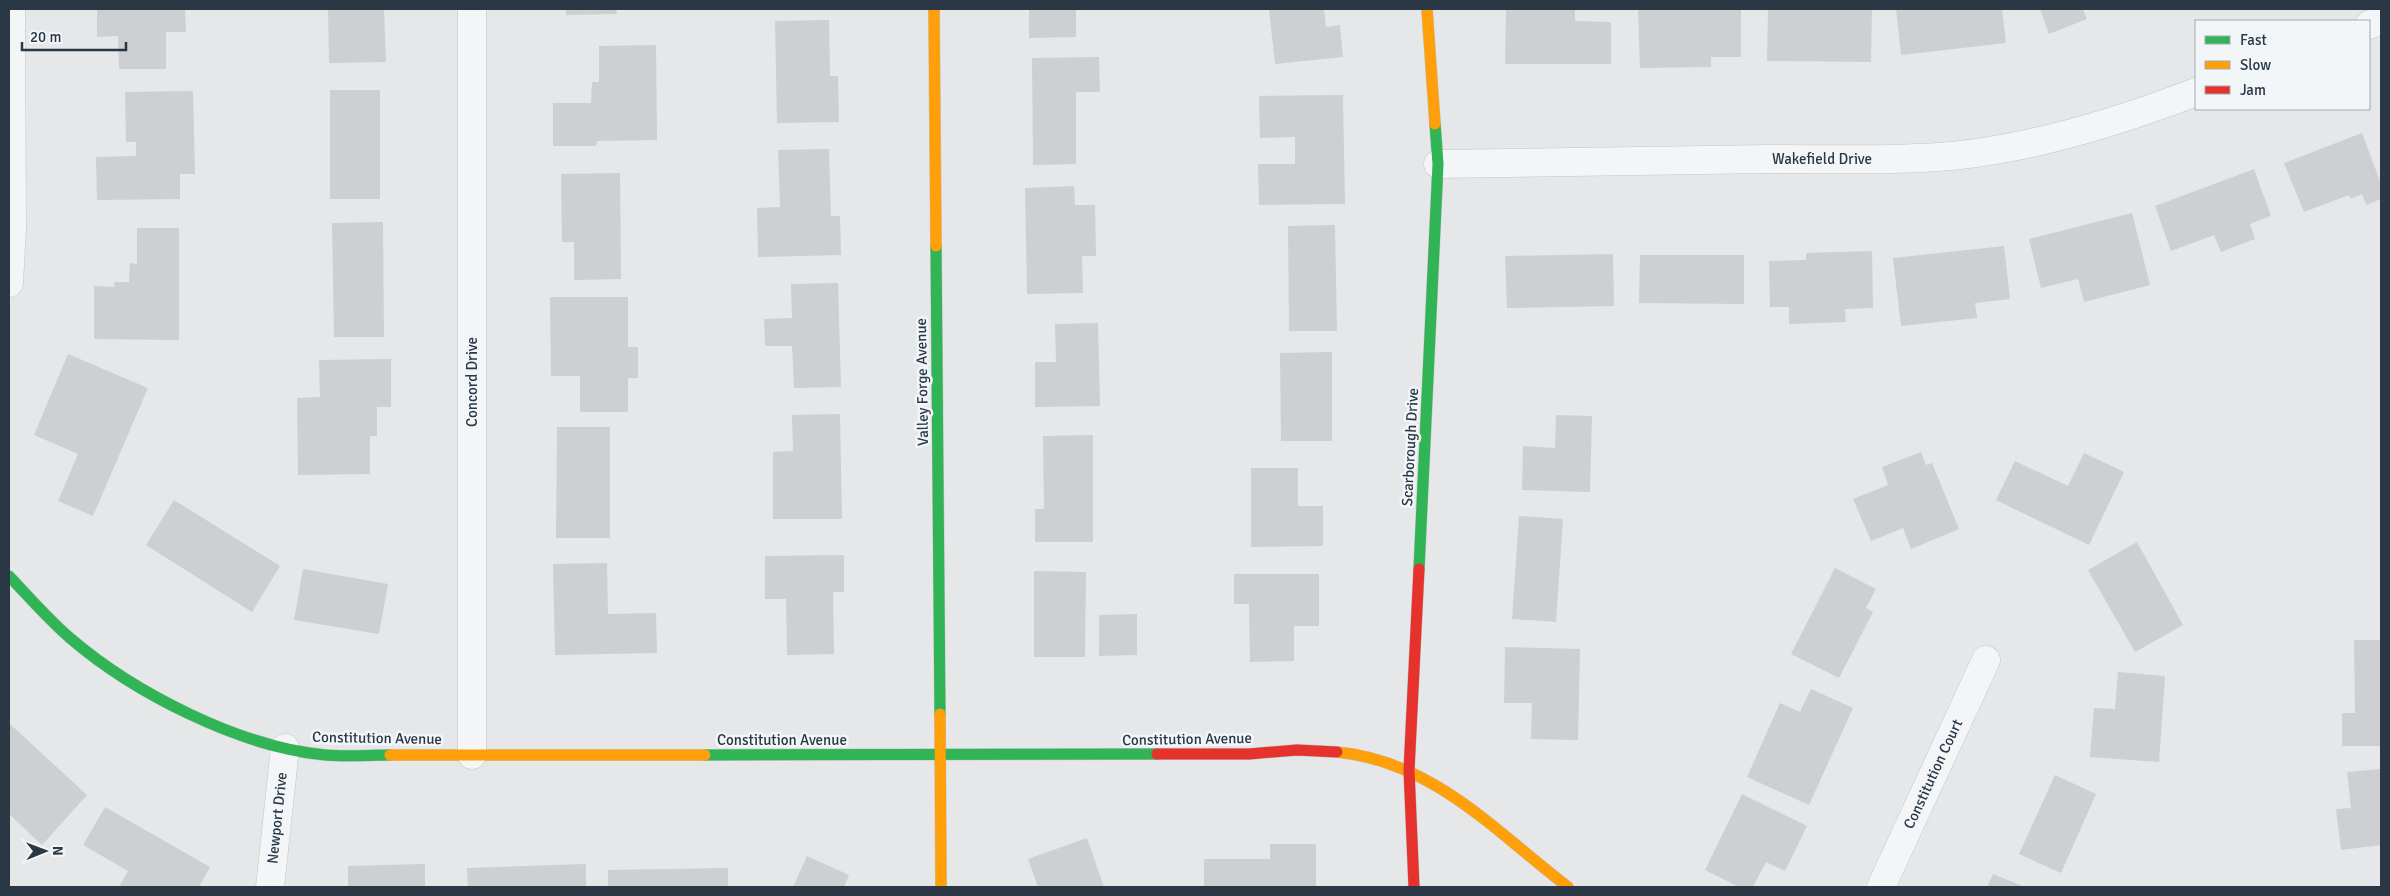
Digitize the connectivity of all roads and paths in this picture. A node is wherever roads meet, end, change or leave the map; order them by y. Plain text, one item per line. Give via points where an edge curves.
1 (11, 9) edge
2 (472, 9) edge
3 (934, 9) edge
4 (1427, 9) edge
5 (2195, 92) edge
6 (1438, 164) junction
7 (9, 283) edge
8 (9, 576) edge
9 (1986, 660) dead end
10 (284, 748) junction
11 (941, 754) junction
12 (472, 755) junction
13 (1409, 770) junction
14 (270, 887) edge
15 (941, 887) edge
16 (1414, 887) edge
17 (1568, 887) edge
18 (1881, 887) edge

1 - 7 street via 12,229
2 - 12 street, Concord Drive
3 - 11 street, Valley Forge Avenue
4 - 6 street, Scarborough Drive
5 - 6 street, Wakefield Drive via 2150,110 2073,132 1952,156 1876,160
6 - 13 street, Scarborough Drive
8 - 10 street, Constitution Avenue via 78,644 131,684 181,712 226,731
9 - 18 street, Constitution Court
10 - 12 street, Constitution Avenue via 325,755
10 - 14 street, Newport Drive
11 - 12 street, Constitution Avenue
11 - 13 street, Constitution Avenue via 1249,754 1286,749 1332,750 1369,757
11 - 15 street, Valley Forge Avenue
13 - 16 street, Scarborough Drive
13 - 17 street, Constitution Avenue via 1434,782 1471,807

